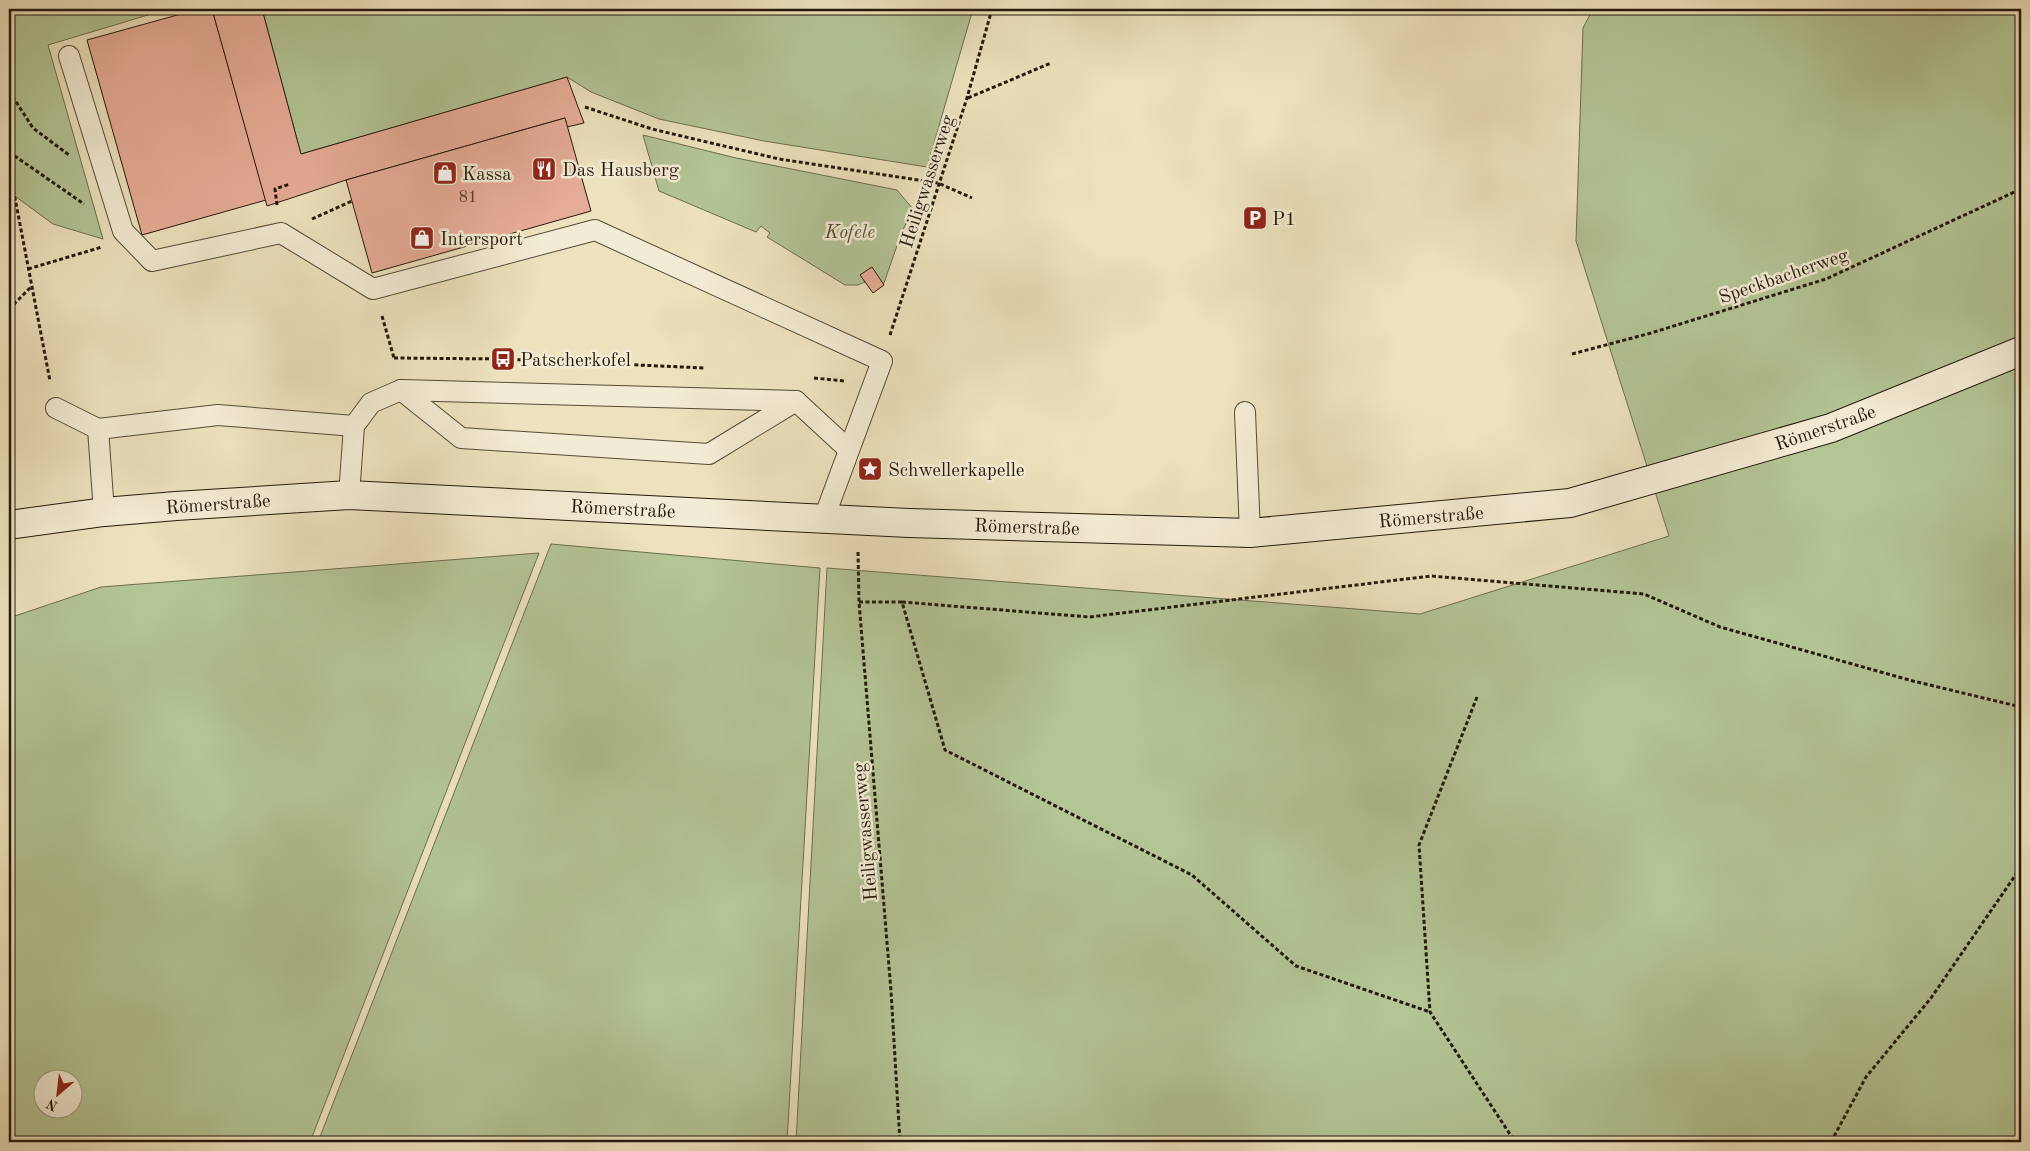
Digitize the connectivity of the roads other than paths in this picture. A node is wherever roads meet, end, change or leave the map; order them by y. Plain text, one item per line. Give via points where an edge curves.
1 (69, 56) dead end
2 (2021, 351) edge
3 (401, 390) junction
4 (796, 402) junction
5 (56, 408) road end
6 (1245, 412) dead end
7 (354, 426) junction
8 (98, 429) junction
9 (848, 449) junction
10 (349, 495) junction
11 (104, 512) junction
12 (824, 518) junction
13 (9, 525) edge
14 (1250, 533) junction

1 - 9 lane via 123,231 152,261 281,233 374,288 595,230 882,361
2 - 14 main road, Römerstraße via 1831,428 1570,503
3 - 4 lane
3 - 4 lane via 461,438 709,454
3 - 7 lane via 371,403
4 - 9 lane
5 - 8 lane
6 - 14 lane
7 - 8 lane via 218,415
7 - 10 lane
8 - 11 lane
9 - 12 lane
10 - 11 main road, Römerstraße
10 - 12 main road, Römerstraße
11 - 13 main road, Römerstraße
12 - 14 main road, Römerstraße

